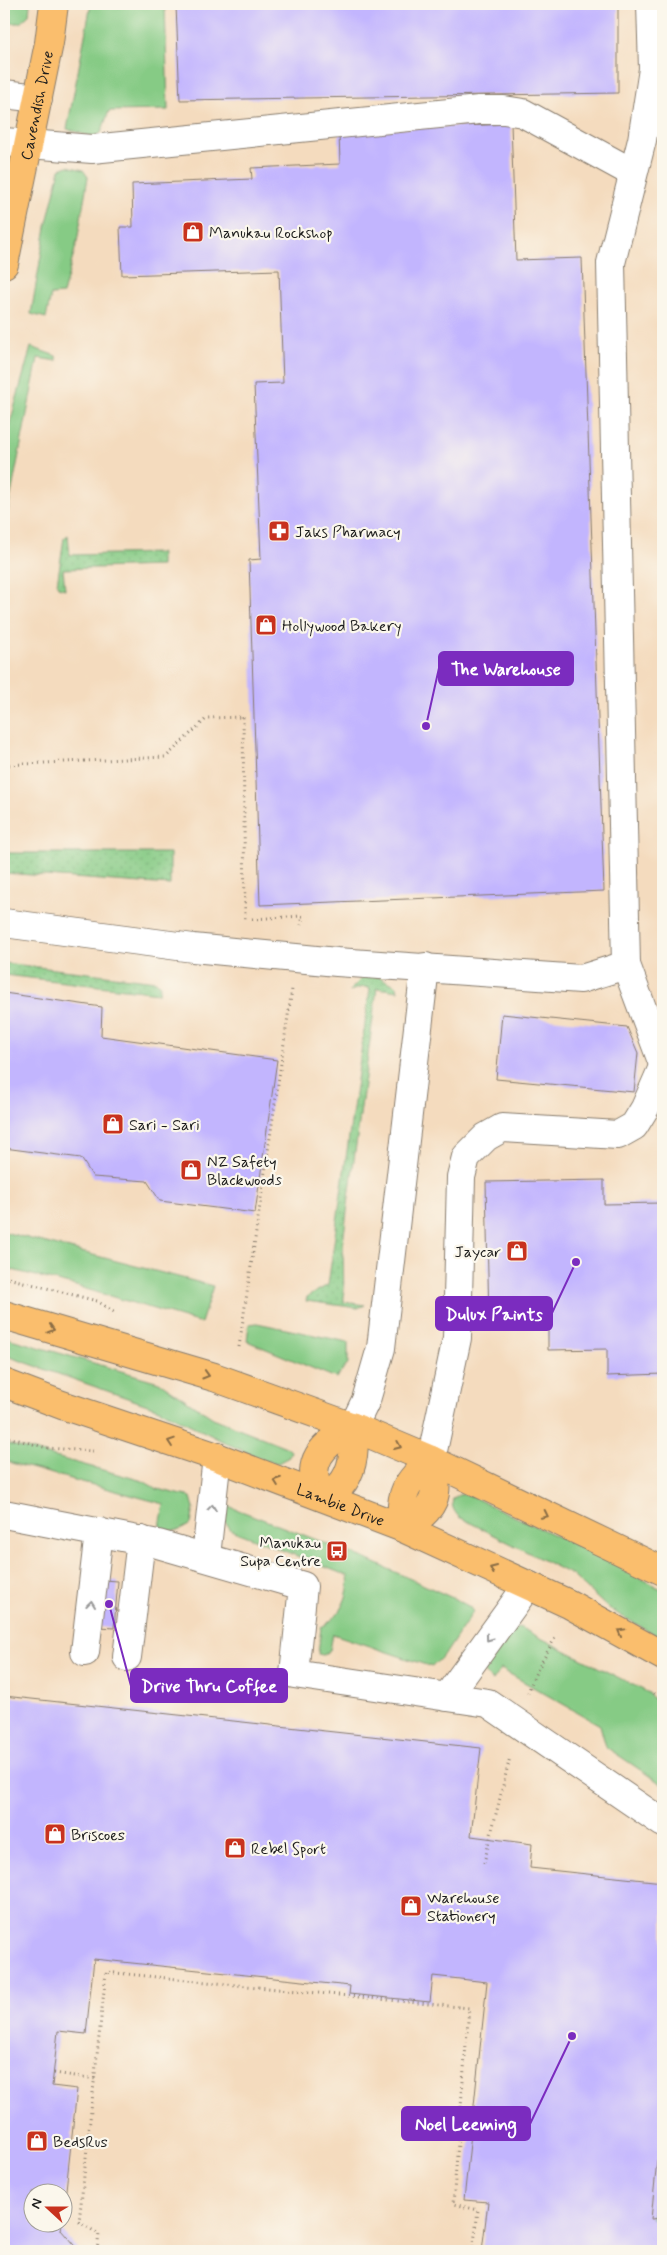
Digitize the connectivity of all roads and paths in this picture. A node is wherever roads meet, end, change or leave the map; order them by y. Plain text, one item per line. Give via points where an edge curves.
1 (54, 4) edge
2 (651, 4) edge
3 (658, 40) edge
4 (4, 94) edge
5 (38, 98) junction
6 (16, 144) edge
7 (633, 173) junction
8 (4, 264) edge
9 (4, 923) edge
10 (626, 965) junction
11 (425, 968) junction
12 (663, 1066) edge
13 (4, 1276) edge
14 (96, 1301) dead end
15 (4, 1315) edge
16 (4, 1383) edge
17 (4, 1402) edge
18 (62, 1405) junction
19 (354, 1427) junction
20 (4, 1436) edge
21 (47, 1448) dead end
22 (217, 1457) junction
23 (431, 1460) junction
24 (323, 1498) junction
25 (4, 1514) edge
26 (402, 1528) junction
27 (99, 1532) junction
28 (141, 1540) junction
29 (206, 1556) junction
30 (663, 1571) edge
31 (528, 1585) junction
32 (85, 1652) dead end
33 (663, 1656) edge
34 (127, 1657) dead end
35 (654, 1693) dead end
36 (447, 1697) junction
37 (663, 1698) edge
38 (663, 1823) edge
39 (54, 2073) dead end
40 (96, 2079) junction
41 (97, 2251) edge
42 (473, 2251) edge

1 - 5 main road, Cavendish Drive
2 - 3 lane
3 - 7 lane via 642,140
4 - 5 lane
5 - 6 main road, Cavendish Drive
6 - 7 lane via 92,149 504,110 523,113
6 - 8 main road, Cavendish Drive
7 - 10 lane via 611,263
9 - 11 lane via 193,948
10 - 11 lane via 581,979
10 - 12 lane
11 - 19 lane via 381,1348 366,1400
12 - 23 lane via 634,1126 618,1135 502,1128 486,1137 466,1156 461,1177 458,1338
13 - 14 path
15 -> 19 main road via 214,1377
16 - 18 main road, Lambie Drive
17 - 18 main road
22 -> 18 main road, Lambie Drive
19 -> 23 main road
19 - 24 main road via 348,1472 340,1486
20 - 21 path
24 -> 22 main road, Lambie Drive
29 -> 22 lane
23 - 26 main road via 413,1477 405,1492 400,1508
23 -> 30 main road
24 - 26 main road, Lambie Drive
25 - 27 lane
31 -> 26 main road, Lambie Drive
27 - 28 lane
32 -> 27 lane
28 - 29 lane
28 - 34 lane
29 - 36 lane via 303,1586 294,1674
33 -> 31 main road, Lambie Drive
31 -> 36 lane
35 - 37 path
36 - 38 lane via 488,1703
39 - 40 path
40 - 41 path via 79,2222 99,2234
40 - 42 path via 106,1972 469,2008 453,2204 478,2210

